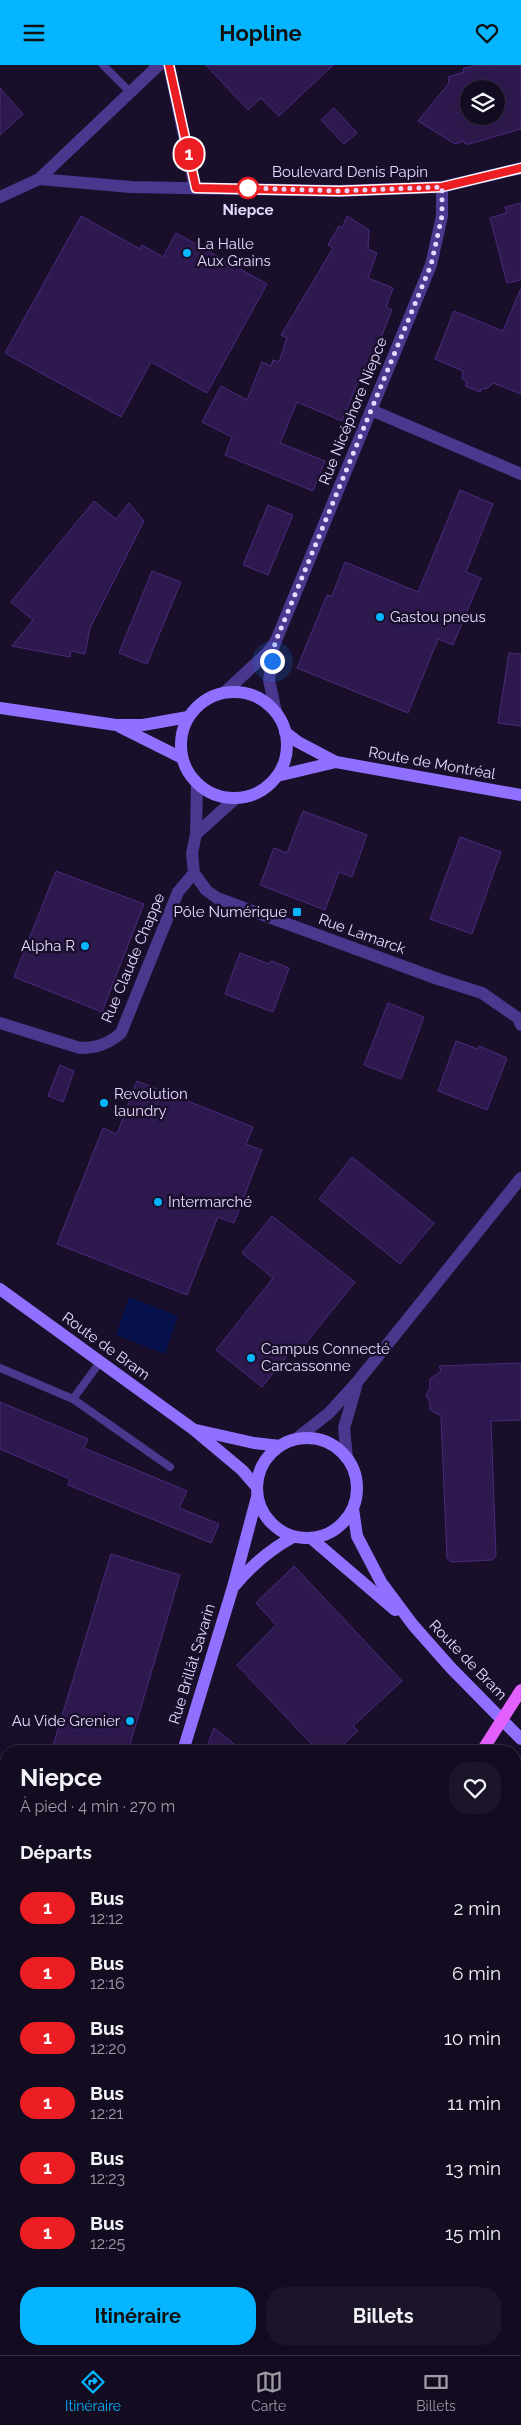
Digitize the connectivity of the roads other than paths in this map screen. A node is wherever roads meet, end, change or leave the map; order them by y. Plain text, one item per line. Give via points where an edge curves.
1 (103, 65) edge
2 (159, 65) edge
3 (169, 65) edge
4 (130, 92) junction
5 (521, 168) edge
6 (39, 179) junction
7 (442, 187) junction
8 (196, 188) junction
9 (0, 197) edge
10 (371, 410) junction
11 (521, 474) edge
12 (275, 643) junction
13 (225, 692) junction
14 (0, 708) edge
15 (276, 712) junction
16 (188, 717) junction
17 (116, 725) junction
18 (285, 732) junction
19 (182, 758) junction
20 (336, 762) junction
21 (277, 776) junction
22 (197, 783) junction
23 (521, 795) edge
24 (236, 797) junction
25 (196, 835) junction
26 (194, 873) junction
27 (0, 1023) edge
28 (521, 1025) edge
29 (521, 1178) edge
30 (0, 1289) edge
31 (100, 1362) junction
32 (0, 1368) edge
33 (358, 1381) junction
34 (73, 1399) junction
35 (194, 1429) junction
36 (296, 1439) junction
37 (280, 1446) junction
38 (347, 1457) junction
39 (170, 1467) dead end
40 (256, 1492) junction
41 (353, 1509) junction
42 (292, 1537) junction
43 (312, 1539) junction
44 (233, 1587) junction
45 (413, 1625) junction
46 (521, 1690) edge
47 (512, 1729) junction
48 (521, 1739) edge
49 (184, 1745) edge
50 (486, 1745) edge
51 (520, 1745) edge

1 - 4 lane
2 - 4 street
3 - 8 street
4 - 6 street
5 - 7 street, Boulevard Denis Papin
6 - 8 street, Boulevard Denis Papin via 131,187
6 - 9 street, Boulevard Denis Papin
7 - 8 street, Boulevard Denis Papin via 340,191
7 - 10 street, Rue Nicéphore Niepce via 442,216 431,265
10 - 11 street
10 - 12 street, Rue Nicéphore Niepce
12 - 13 street, Rue Nicéphore Niepce
12 - 15 street, Rue Nicéphore Niepce via 269,680
13 - 15 main road via 253,695
13 - 16 main road via 198,705
14 - 17 main road
15 - 18 main road
16 - 17 main road via 142,725
16 - 19 main road via 181,737
17 - 19 main road
18 - 20 main road, Route de Montréal
18 - 21 main road via 287,748
19 - 22 main road
20 - 21 main road, Route de Montréal
20 - 23 main road, Route de Montréal
21 - 24 main road via 252,795
22 - 24 main road via 222,796
22 - 25 street
24 - 25 street
25 - 26 street via 192,853
26 - 27 street, Rue Claude Chappe via 178,893 121,1033 112,1040 93,1048 80,1048
26 - 28 street, Rue Lamarck via 206,890 217,898 482,993 518,1018
29 - 33 street
30 - 31 main road, Route de Bram
31 - 34 lane
31 - 35 main road, Route de Bram
32 - 34 lane
33 - 36 street via 329,1413
33 - 38 street via 344,1428
34 - 39 lane
35 - 37 main road, Route de Bram
35 - 40 main road, Route de Bram via 242,1470
36 - 37 main road
36 - 38 main road via 324,1441
37 - 40 main road via 259,1471
38 - 41 main road, Route de Bram via 357,1483
40 - 42 main road, Route de Bram via 261,1511 269,1522
40 - 44 main road, Rue Brillât Savarin
41 - 43 main road, Route de Bram via 336,1529
41 - 45 main road, Route de Bram via 357,1536 381,1582
42 - 43 main road, Route de Bram
42 - 44 main road, Rue Brillât Savarin via 254,1562
43 - 45 main road, Route de Bram
44 - 49 main road, Rue Brillât Savarin
45 - 47 main road, Route de Bram
46 - 50 main road, bridge
47 - 48 main road, Route de Bram
47 - 51 street

